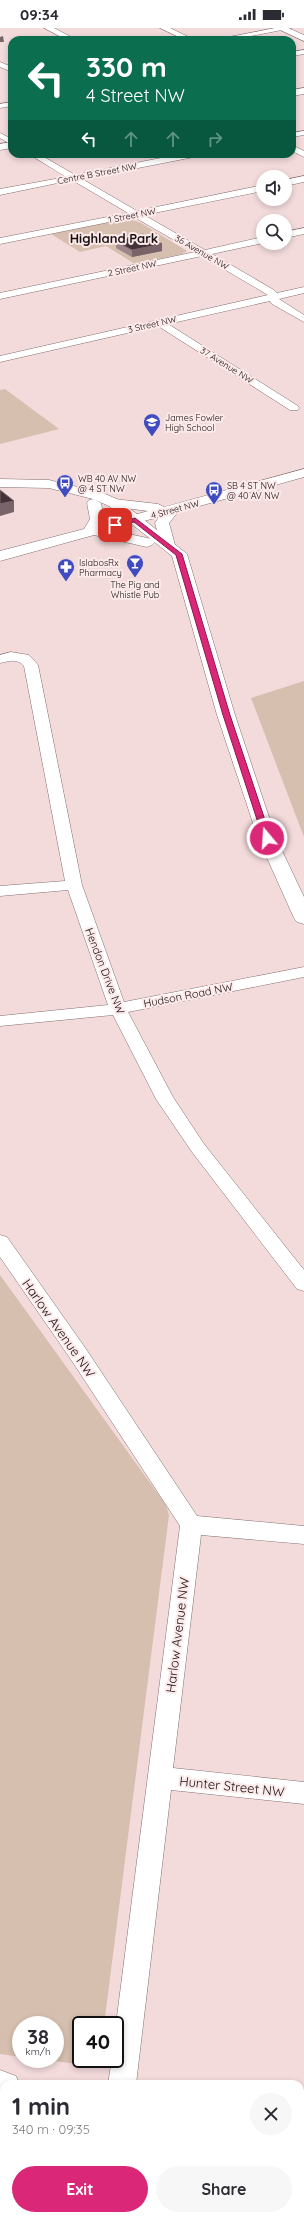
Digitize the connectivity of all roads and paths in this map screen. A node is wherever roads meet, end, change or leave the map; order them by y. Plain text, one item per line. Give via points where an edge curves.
1 (48, 28) edge
2 (164, 28) edge
3 (283, 28) edge
4 (65, 36) edge
5 (182, 36) edge
6 (240, 36) edge
7 (304, 38) edge
8 (40, 158) edge
9 (174, 158) edge
10 (73, 178) junction
11 (304, 179) edge
12 (292, 182) edge
13 (256, 189) edge
14 (0, 192) edge
15 (136, 214) junction
16 (304, 231) edge
17 (292, 234) edge
18 (0, 241) edge
19 (256, 241) edge
20 (202, 253) junction
21 (304, 290) edge
22 (0, 296) edge
23 (273, 297) junction
24 (304, 319) edge
25 (160, 323) junction
26 (0, 359) edge
27 (294, 408) dead end
28 (304, 473) edge
29 (0, 483) edge
30 (0, 489) edge
31 (94, 503) junction
32 (114, 503) junction
33 (173, 509) junction
34 (129, 521) junction
35 (89, 532) junction
36 (147, 542) junction
37 (167, 545) junction
38 (0, 556) edge
39 (180, 563) junction
40 (0, 659) edge
41 (74, 885) junction
42 (0, 891) edge
43 (304, 918) edge
44 (304, 972) edge
45 (118, 1009) junction
46 (0, 1021) edge
47 (0, 1242) edge
48 (304, 1284) edge
49 (191, 1525) junction
50 (304, 1535) edge
51 (160, 1778) junction
52 (304, 1793) edge
53 (122, 2080) edge

1 - 4 street
2 - 5 street
3 - 6 street
3 - 7 street
8 - 10 street, 36 Avenue NW
9 - 10 street, Centre B Street NW
10 - 14 street, Centre B Street NW
10 - 15 street, 36 Avenue NW
11 - 12 street
13 - 15 street, 1 Street NW
15 - 18 street, 1 Street NW
15 - 20 street, 36 Avenue NW
16 - 17 street
19 - 20 street, 2 Street NW
20 - 22 street, 2 Street NW
20 - 23 street, 36 Avenue NW via 271,292
21 - 23 street, 3 Street NW
23 - 24 street, 36 Avenue NW via 276,302
23 - 25 street, 3 Street NW
25 - 26 street, 3 Street NW
25 - 27 street, 37 Avenue NW
28 - 33 street, 4 Street NW
29 - 32 street via 35,482 63,486 94,494
30 - 31 street via 45,490
31 - 34 street
31 - 35 street via 98,520
32 - 33 street
32 - 34 street
33 - 34 street, 4 Street NW
33 - 37 street via 162,523
34 - 35 street, 4 Street NW
34 - 36 street
34 - 37 street
35 - 36 street via 113,534
35 - 38 street, 4 Street NW
36 - 39 street via 168,558
37 - 39 street via 178,554
39 - 43 street via 267,838
40 - 41 street, Hendon Drive NW via 11,656 24,658 31,665
41 - 42 street
41 - 45 street, Hendon Drive NW
44 - 45 street, Hudson Road NW
45 - 46 street, Hudson Road NW
45 - 48 street, Hendon Drive NW via 165,1099 198,1148
47 - 49 street, Harlow Avenue NW
49 - 50 street
49 - 51 street, Harlow Avenue NW
51 - 52 street, Hunter Street NW
51 - 53 street, Harlow Avenue NW

